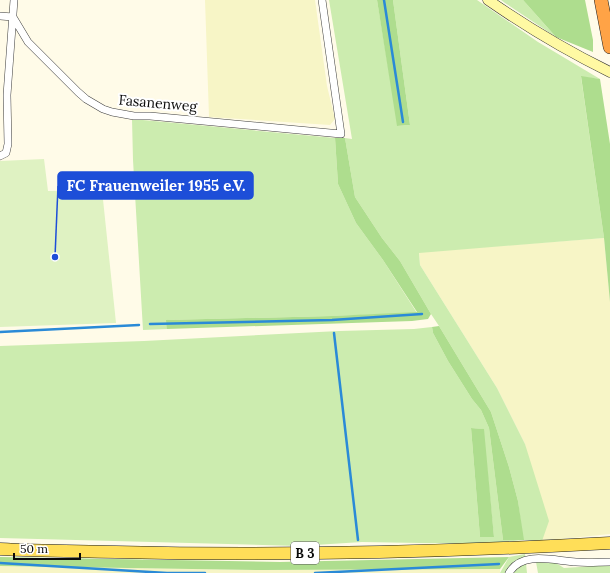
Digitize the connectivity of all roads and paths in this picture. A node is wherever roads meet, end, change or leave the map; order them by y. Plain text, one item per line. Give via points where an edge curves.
1 (14, 0) edge
2 (322, 0) edge
3 (488, 0) edge
4 (601, 0) edge
5 (0, 16) edge
6 (13, 17) junction
7 (610, 47) edge
8 (610, 72) edge
9 (0, 156) edge
10 (610, 543) edge
11 (0, 549) edge
12 (610, 562) edge
13 (510, 573) edge

1 - 6 street
2 - 6 street, Fasanenweg via 341,134 112,112 93,104 78,92 28,42
3 - 8 main road via 528,28
4 - 7 highway
5 - 6 street
6 - 9 street via 7,95 8,144 6,153
10 - 11 main road, B 3 via 481,550 268,554
12 - 13 street via 536,559 519,562

